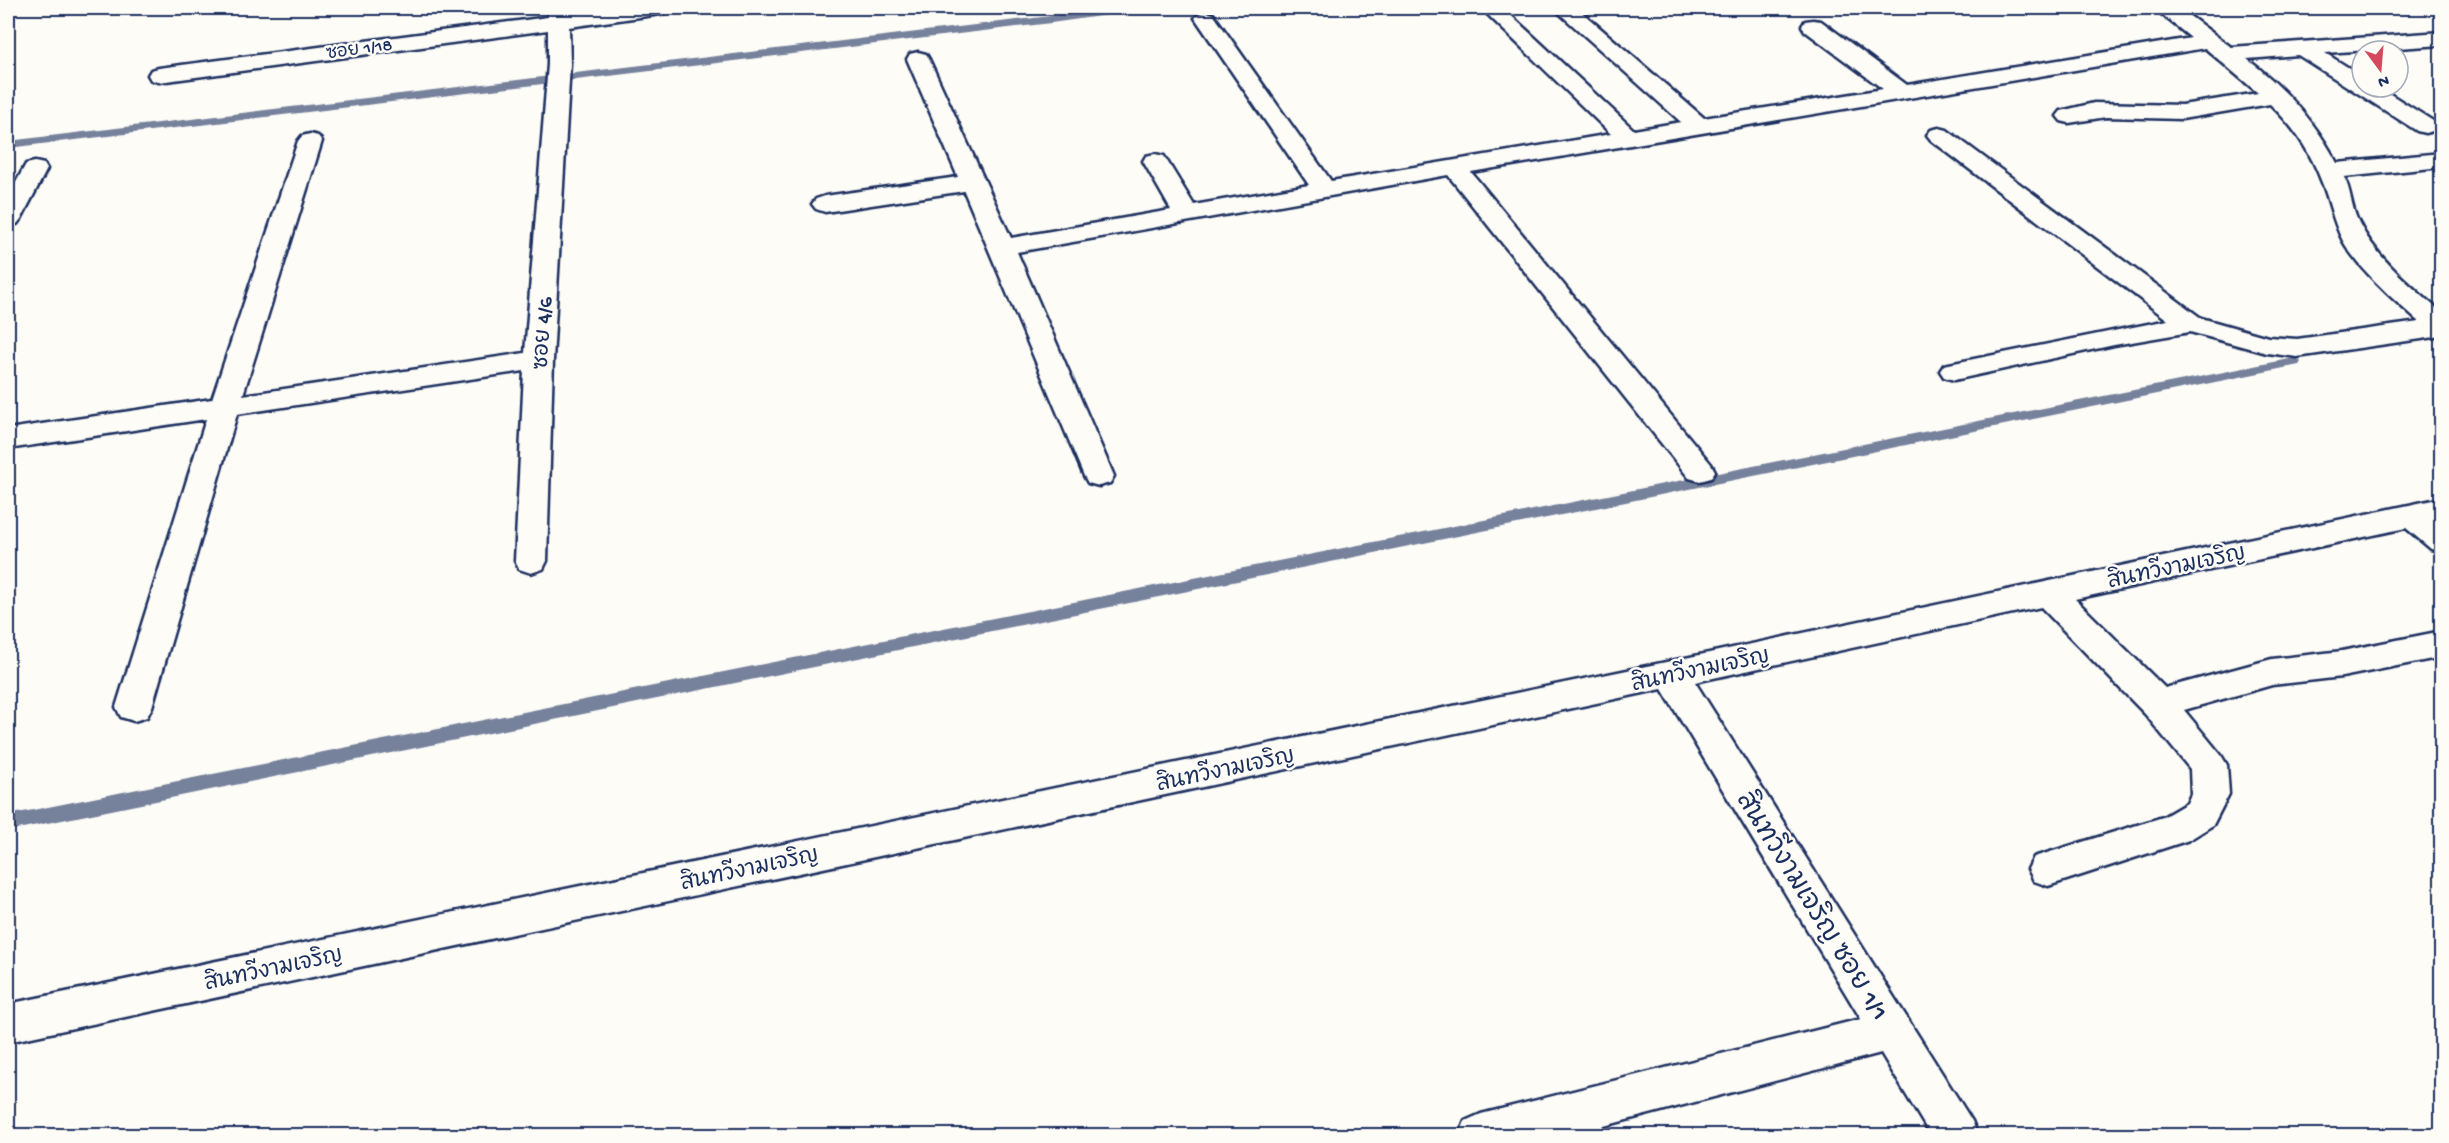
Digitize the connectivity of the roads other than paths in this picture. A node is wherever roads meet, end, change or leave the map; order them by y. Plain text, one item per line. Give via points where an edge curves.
1 (661, 8) edge
2 (1491, 8) edge
3 (1564, 8) edge
4 (2166, 8) edge
5 (558, 14) edge
6 (1206, 18) dead end
7 (1813, 26) dead end
8 (2442, 38) edge
9 (2218, 48) junction
10 (2301, 48) junction
11 (918, 59) dead end
12 (159, 75) dead end
13 (2350, 79) edge
14 (1901, 91) junction
15 (2274, 97) junction
16 (2381, 99) edge
17 (2069, 116) dead end
18 (1699, 126) junction
19 (2425, 126) dead end
20 (1939, 135) dead end
21 (1629, 138) junction
22 (310, 141) dead end
23 (2442, 160) edge
24 (1155, 161) dead end
25 (1454, 167) junction
26 (35, 169) dead end
27 (2329, 171) junction
28 (973, 182) junction
29 (1324, 189) junction
30 (825, 204) dead end
31 (1186, 214) junction
32 (8, 219) edge
33 (1002, 247) junction
34 (2191, 324) junction
35 (2441, 327) edge
36 (539, 360) junction
37 (1954, 371) dead end
38 (224, 407) junction
39 (8, 439) edge
40 (1700, 471) dead end
41 (1100, 476) dead end
42 (2427, 512) edge
43 (2442, 541) edge
44 (531, 561) dead end
45 (2047, 592) junction
46 (2442, 644) edge
47 (1671, 674) junction
48 (2158, 704) junction
49 (134, 707) dead end
50 (2048, 869) dead end
51 (8, 1023) edge
52 (1892, 1031) junction
53 (1480, 1136) edge
54 (1956, 1136) edge

1 - 5 street, ซอย 1/18
2 - 21 street
3 - 18 street
4 - 9 street
5 - 12 street, ซอย 1/18
5 - 36 street, ซอย 4/6 via 559,64
6 - 29 street
7 - 14 street
8 - 10 street
9 - 10 street
9 - 14 street
9 - 15 street
10 - 13 street
11 - 28 street
14 - 18 street
15 - 17 street via 2170,113 2105,109 2084,110
15 - 27 street via 2298,118
16 - 19 street
18 - 21 street
20 - 34 street
21 - 25 street
22 - 38 street
23 - 27 street
24 - 31 street
25 - 29 street
25 - 40 street
26 - 32 street
27 - 35 street via 2344,218 2357,243 2398,289
28 - 30 street
28 - 33 street
29 - 31 street
31 - 33 street
33 - 41 street
34 - 35 street via 2267,345 2297,348
34 - 37 street
36 - 38 street
36 - 44 street, ซอย 4/6
38 - 39 street
38 - 49 street
42 - 43 street
42 - 45 street, สินทวีงามเจริญ
45 - 47 street, สินทวีงามเจริญ
45 - 48 street
46 - 48 street via 2342,664 2272,672
47 - 51 street, สินทวีงามเจริญ
47 - 52 street, สินทวีงามเจริญ ซอย 1/1
48 - 50 street via 2208,765 2210,794 2200,814 2175,829
52 - 53 street
52 - 54 street, สินทวีงามเจริญ ซอย 1/1

